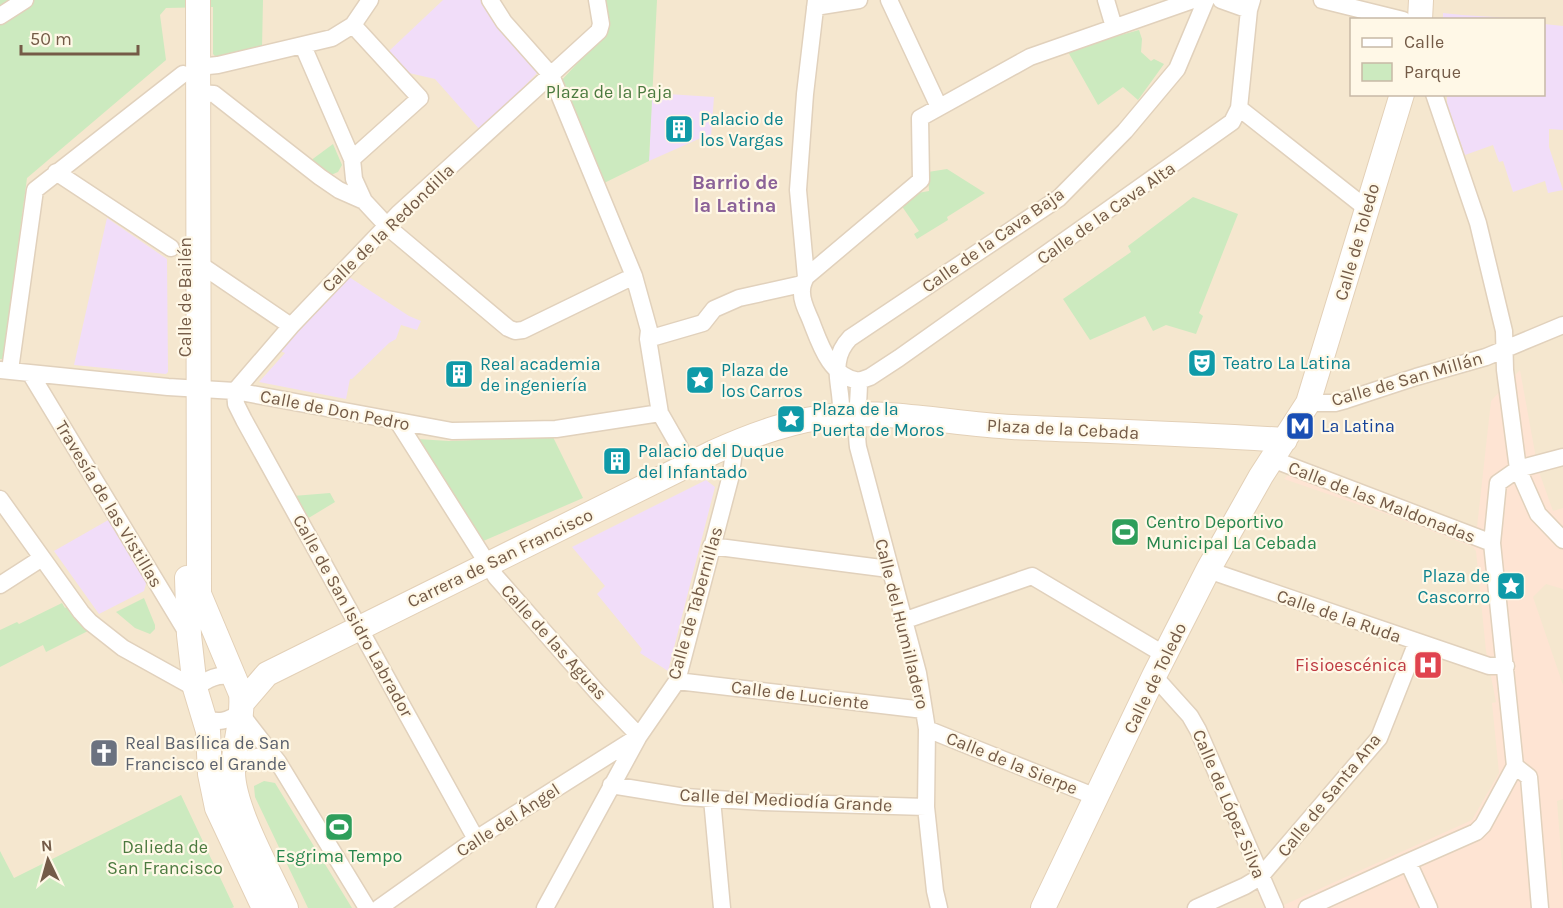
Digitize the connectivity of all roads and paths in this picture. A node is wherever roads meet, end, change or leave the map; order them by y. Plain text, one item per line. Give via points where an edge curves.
1 (25, 0) edge
2 (370, 0) edge
3 (490, 0) edge
4 (597, 0) edge
5 (860, 0) edge
6 (889, 0) edge
7 (1106, 0) edge
8 (1193, 0) edge
9 (1206, 0) edge
10 (1221, 0) edge
11 (1322, 0) edge
12 (1421, 0) edge
13 (191, 4) edge
14 (816, 4) edge
15 (1251, 5) edge
16 (0, 16) edge
17 (1395, 18) edge
18 (1420, 18) edge
19 (353, 25) junction
20 (1114, 27) junction
21 (303, 46) junction
22 (191, 70) junction
23 (552, 75) junction
24 (198, 93) junction
25 (1401, 96) edge
26 (1435, 96) edge
27 (939, 107) junction
28 (1239, 108) junction
29 (352, 159) junction
30 (56, 172) junction
31 (364, 201) junction
32 (1366, 208) junction
33 (387, 225) junction
34 (171, 248) dead end
35 (198, 263) junction
36 (629, 277) junction
37 (804, 281) junction
38 (1563, 325) edge
39 (291, 326) junction
40 (649, 334) junction
41 (1504, 349) junction
42 (836, 369) junction
43 (5, 370) edge
44 (30, 373) junction
45 (859, 381) junction
46 (192, 388) junction
47 (236, 391) junction
48 (660, 413) junction
49 (849, 415) junction
50 (398, 422) junction
51 (1288, 435) junction
52 (735, 442) junction
53 (680, 448) dead end
54 (1563, 457) edge
55 (1518, 469) junction
56 (0, 499) edge
57 (1563, 540) edge
58 (1492, 543) junction
59 (711, 546) junction
60 (42, 558) junction
61 (486, 564) junction
62 (889, 568) junction
63 (1208, 570) junction
64 (0, 585) edge
65 (193, 595) junction
66 (903, 621) junction
67 (360, 628) junction
68 (189, 635) junction
69 (1417, 642) junction
70 (1165, 655) junction
71 (1506, 666) junction
72 (267, 674) junction
73 (1154, 676) junction
74 (234, 677) junction
75 (676, 681) junction
76 (195, 688) junction
77 (241, 708) junction
78 (924, 710) junction
79 (205, 719) junction
80 (927, 729) junction
81 (639, 736) junction
82 (273, 757) junction
83 (1515, 766) junction
84 (233, 771) junction
85 (611, 784) junction
86 (1096, 797) junction
87 (712, 799) junction
88 (926, 807) junction
89 (476, 839) junction
90 (1408, 862) junction
91 (1260, 877) junction
92 (1216, 904) edge
93 (264, 908) edge
94 (286, 908) edge
95 (367, 908) edge
96 (379, 908) edge
97 (545, 908) edge
98 (722, 908) edge
99 (939, 908) edge
100 (1042, 908) edge
101 (1196, 908) edge
102 (1275, 908) edge
103 (1307, 908) edge
104 (1429, 908) edge
105 (1540, 908) edge

1 - 16 street
2 - 19 street
3 - 23 street via 504,22
4 - 23 street, Calle de la Redondilla via 599,31
5 - 14 street
6 - 27 street
7 - 20 street
8 - 20 street
9 - 42 street, Calle de la Cava Baja via 1177,69 1125,131 1059,198 850,338 842,346
10 - 15 street
11 - 17 street
12 - 18 street
13 - 22 street, Calle de Bailén
14 - 37 street via 798,190
15 - 28 street
19 - 21 street via 332,38
19 - 29 street via 420,98
20 - 27 street via 1030,57
21 - 22 street
21 - 29 street
22 - 24 street, Calle de Bailén
22 - 30 street
22 - 46 street, Calle de Bailén
23 - 33 street, Calle de la Redondilla
23 - 36 street
24 - 31 street via 214,94 320,177
24 - 35 street, Calle de Bailén
25 - 32 street, Calle de Toledo
26 - 41 street via 1478,223 1504,331
27 - 37 street via 920,118 921,180
28 - 32 street
28 - 45 street, Calle de la Cava Alta via 1232,122 1106,213 899,358
29 - 31 street via 354,179
30 - 34 street
30 - 43 street via 35,190
31 - 33 street
32 - 51 street, Calle de Toledo
33 - 36 street via 515,331
33 - 39 street, Calle de la Redondilla
35 - 39 street
35 - 46 street, Calle de Bailén
36 - 40 street
37 - 40 street via 739,298 714,309 703,323
37 - 42 street via 803,302 824,353
38 - 41 street, Calle de San Millán
39 - 47 street, Calle de la Redondilla
40 - 48 street
41 - 51 street, Calle de San Millán via 1335,403
41 - 55 street
42 - 45 street
42 - 49 street
43 - 44 street, Calle de Don Pedro
44 - 46 street, Calle de Don Pedro
44 - 68 street, Travesía de las Vistillas
45 - 49 street
46 - 47 street, Calle de Don Pedro
46 - 65 street, Calle de Bailén
47 - 50 street, Calle de Don Pedro
47 - 67 street, Calle de San Isidro Labrador via 236,404
48 - 50 street, Calle de Don Pedro via 556,429 452,431
48 - 53 street
49 - 51 street, Plaza de la Cebada via 966,424
49 - 52 street via 784,425
49 - 62 street, Calle del Humilladero
50 - 61 street, Calle de las Aguas
51 - 58 street, Calle de las Maldonadas
51 - 63 street, Calle de Toledo
52 - 59 street, Calle de Tabernillas via 731,475
52 - 61 street, Carrera de San Francisco
54 - 55 street
55 - 57 street via 1538,514
55 - 58 street via 1498,483
56 - 60 street
58 - 71 street
59 - 62 street
59 - 75 street, Calle de Tabernillas
60 - 64 street
60 - 76 street via 97,628 139,658
61 - 67 street, Carrera de San Francisco
61 - 81 street, Calle de las Aguas
62 - 66 street, Calle del Humilladero
63 - 69 street, Calle de la Ruda
63 - 70 street, Calle de Toledo
65 - 68 street, Calle de Bailén
65 - 74 street
66 - 70 street via 1032,576
66 - 78 street, Calle del Humilladero
67 - 72 street, Carrera de San Francisco
67 - 89 street, Calle de San Isidro Labrador
68 - 76 street, Calle de Bailén
69 - 71 street, Calle de la Ruda via 1489,666
69 - 91 street, Calle de Santa Ana via 1379,738
70 - 73 street, Calle de Toledo
71 - 83 street
72 - 74 street, Carrera de San Francisco
72 - 77 street, Carrera de San Francisco
73 - 86 street, Calle de Toledo
73 - 91 street, Calle de López Silva via 1198,730
74 - 76 street via 213,677
74 - 77 street
75 - 78 street, Calle de Luciente
75 - 81 street, Calle de Tabernillas
76 - 79 street
77 - 79 street via 227,721
77 - 82 street
77 - 84 street
78 - 80 street, Calle del Humilladero
79 - 93 street via 217,808
80 - 86 street, Calle de la Sierpe
80 - 88 street, Calle del Humilladero
81 - 85 street, Calle de Tabernillas
81 - 89 street, Calle del Ángel
82 - 84 street via 245,760
82 - 95 street
83 - 90 street via 1476,832
83 - 105 street via 1529,777
84 - 94 street via 237,798
85 - 87 street, Calle del Mediodía Grande
85 - 97 street, Calle de Tabernillas
86 - 100 street, Calle de Toledo
87 - 88 street, Calle del Mediodía Grande
87 - 98 street
88 - 99 street, Calle del Humilladero
89 - 96 street, Calle del Ángel
90 - 103 street
90 - 104 street
91 - 92 street, Calle de Santa Ana
91 - 102 street, Calle de López Silva
92 - 101 street, Calle de Santa Ana

